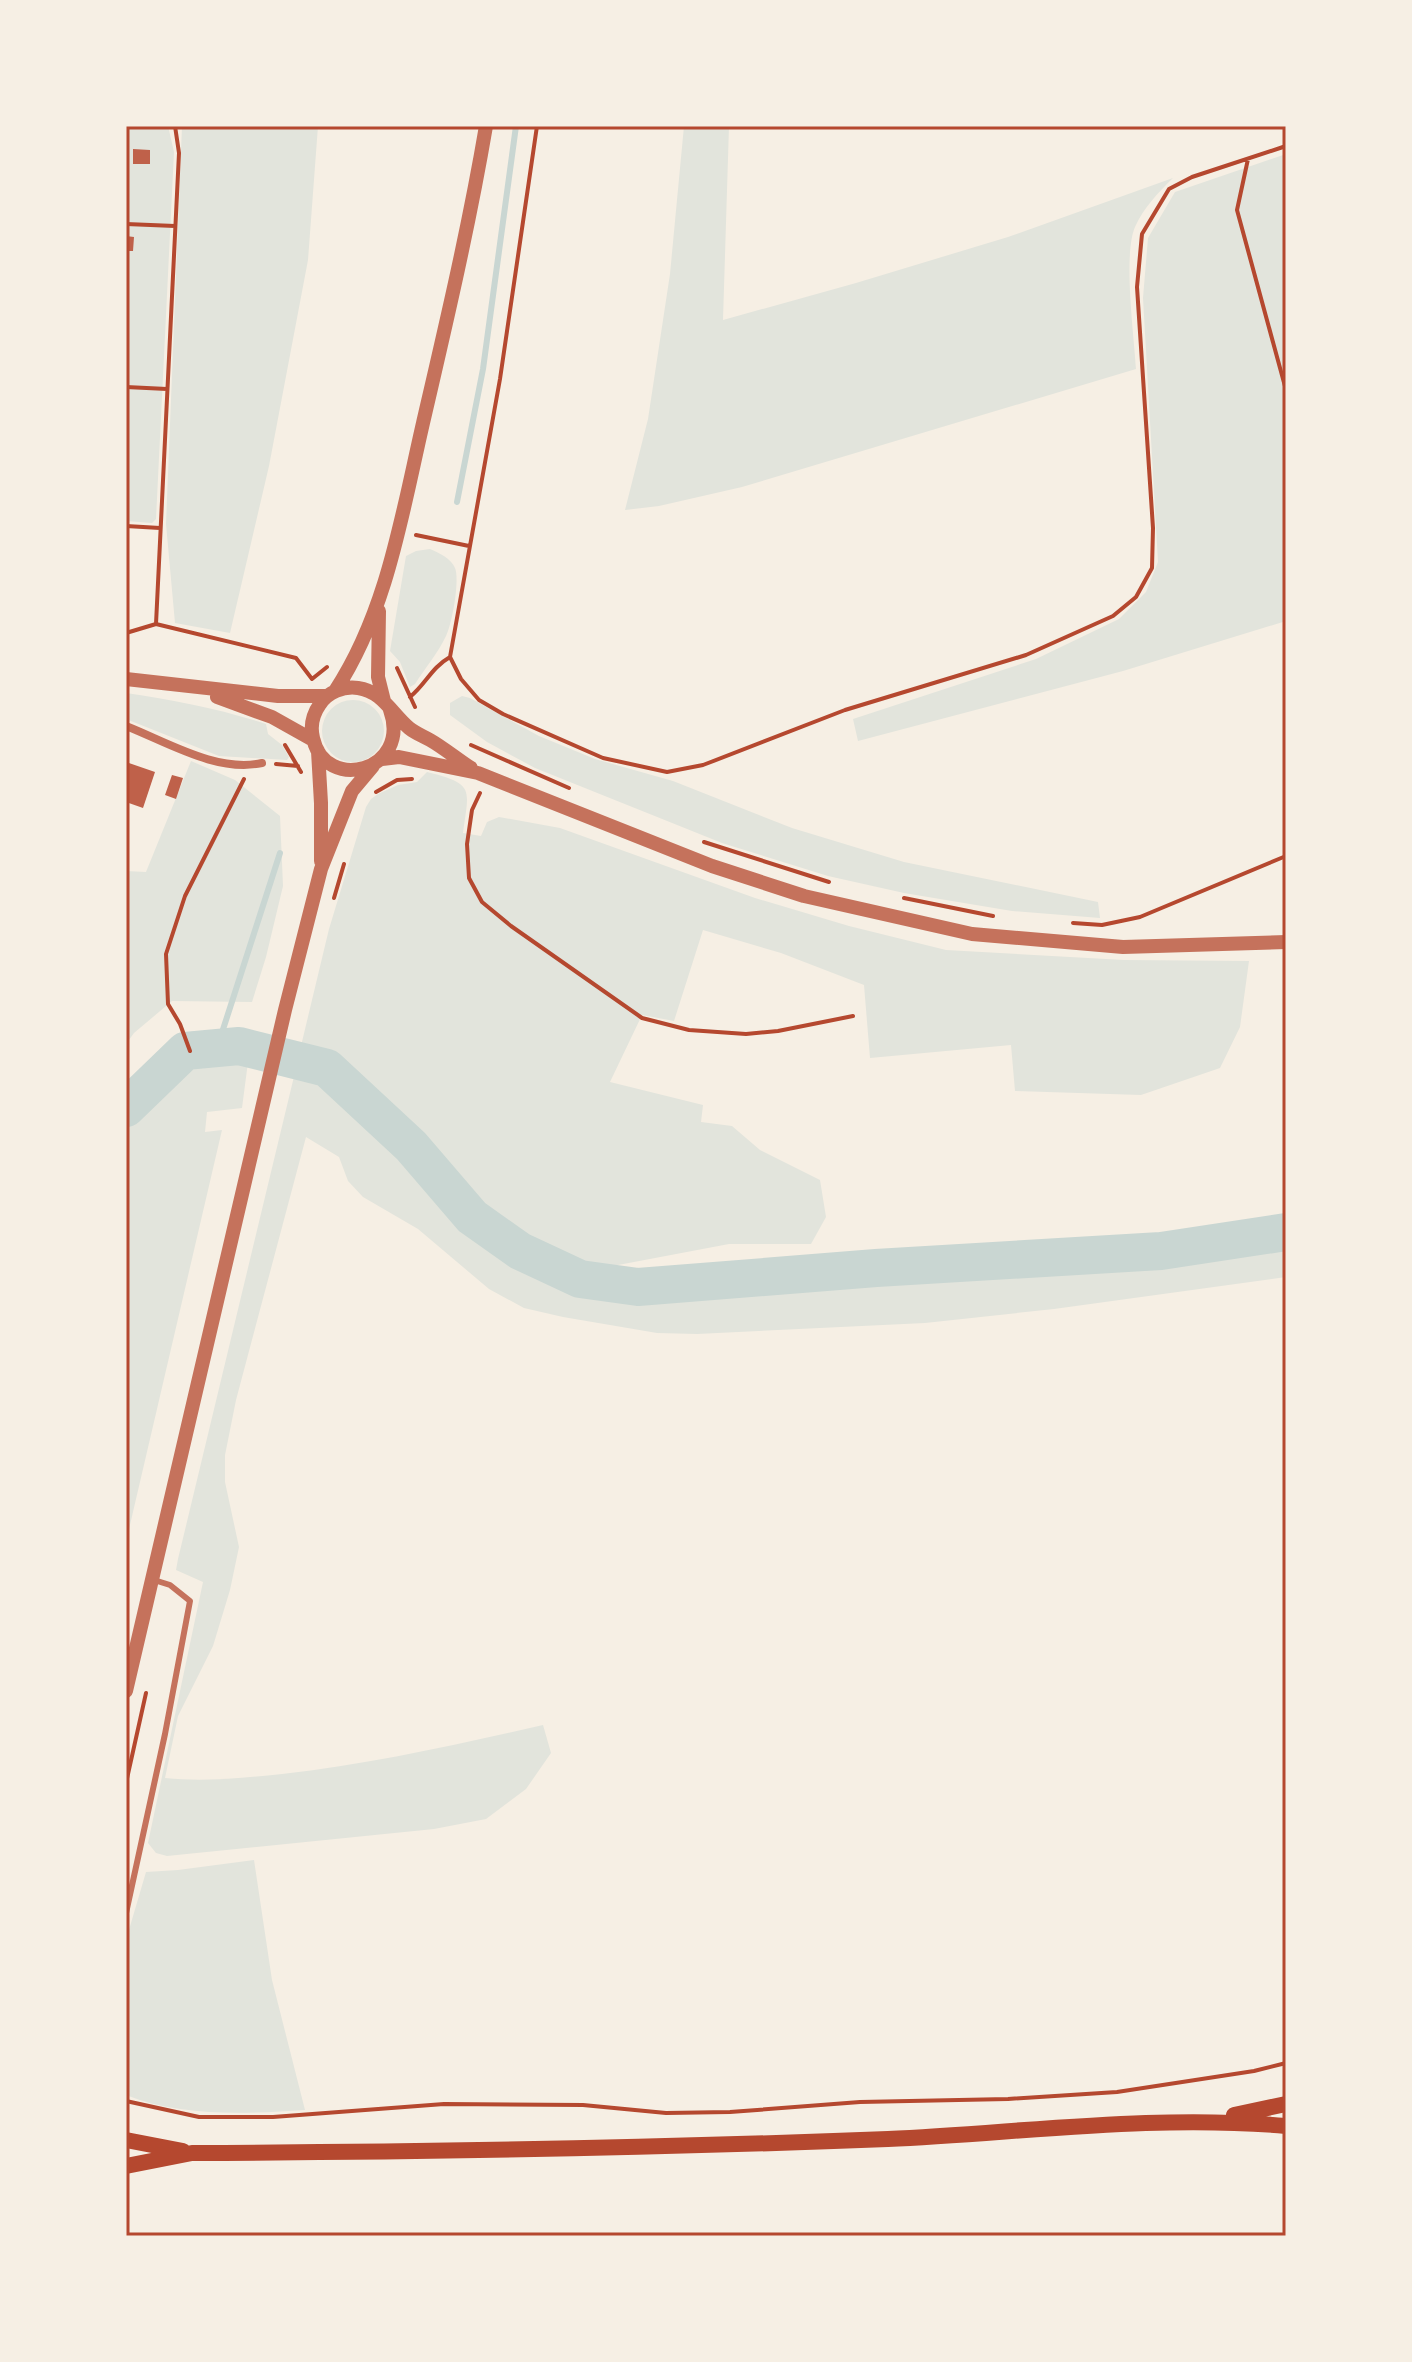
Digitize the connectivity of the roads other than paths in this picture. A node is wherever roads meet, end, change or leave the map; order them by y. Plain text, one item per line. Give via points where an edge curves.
1 (486, 126) edge
2 (379, 602) junction
3 (126, 679) edge
4 (186, 687) junction
5 (331, 694) junction
6 (387, 705) junction
7 (126, 726) edge
8 (315, 746) junction
9 (377, 762) junction
10 (262, 763) road end
11 (482, 774) junction
12 (321, 869) junction
13 (1286, 942) edge
14 (150, 1579) junction
15 (126, 1691) edge
16 (126, 1913) edge
17 (1286, 2104) edge
18 (1205, 2121) junction
19 (1286, 2126) edge
20 (126, 2140) edge
21 (192, 2153) junction
22 (126, 2166) edge

1 - 2 street via 469,224
2 - 5 street
2 - 6 street via 378,677
3 - 4 street
4 - 5 street via 287,697
4 - 8 street via 272,717
5 - 6 street via 365,689
5 - 8 street via 314,714
6 - 9 street via 394,734
6 - 11 street via 411,730
7 - 10 street via 209,760
8 - 9 street via 326,761 349,771
8 - 12 street
9 - 11 street via 399,757
9 - 12 street via 352,791
11 - 13 street via 712,866 804,896 972,934 1123,947
12 - 14 street
14 - 15 street
14 - 16 lane via 170,1585 190,1601
17 - 18 main road
18 - 19 main road
18 - 21 main road via 668,2146
20 - 21 main road
21 - 22 main road

